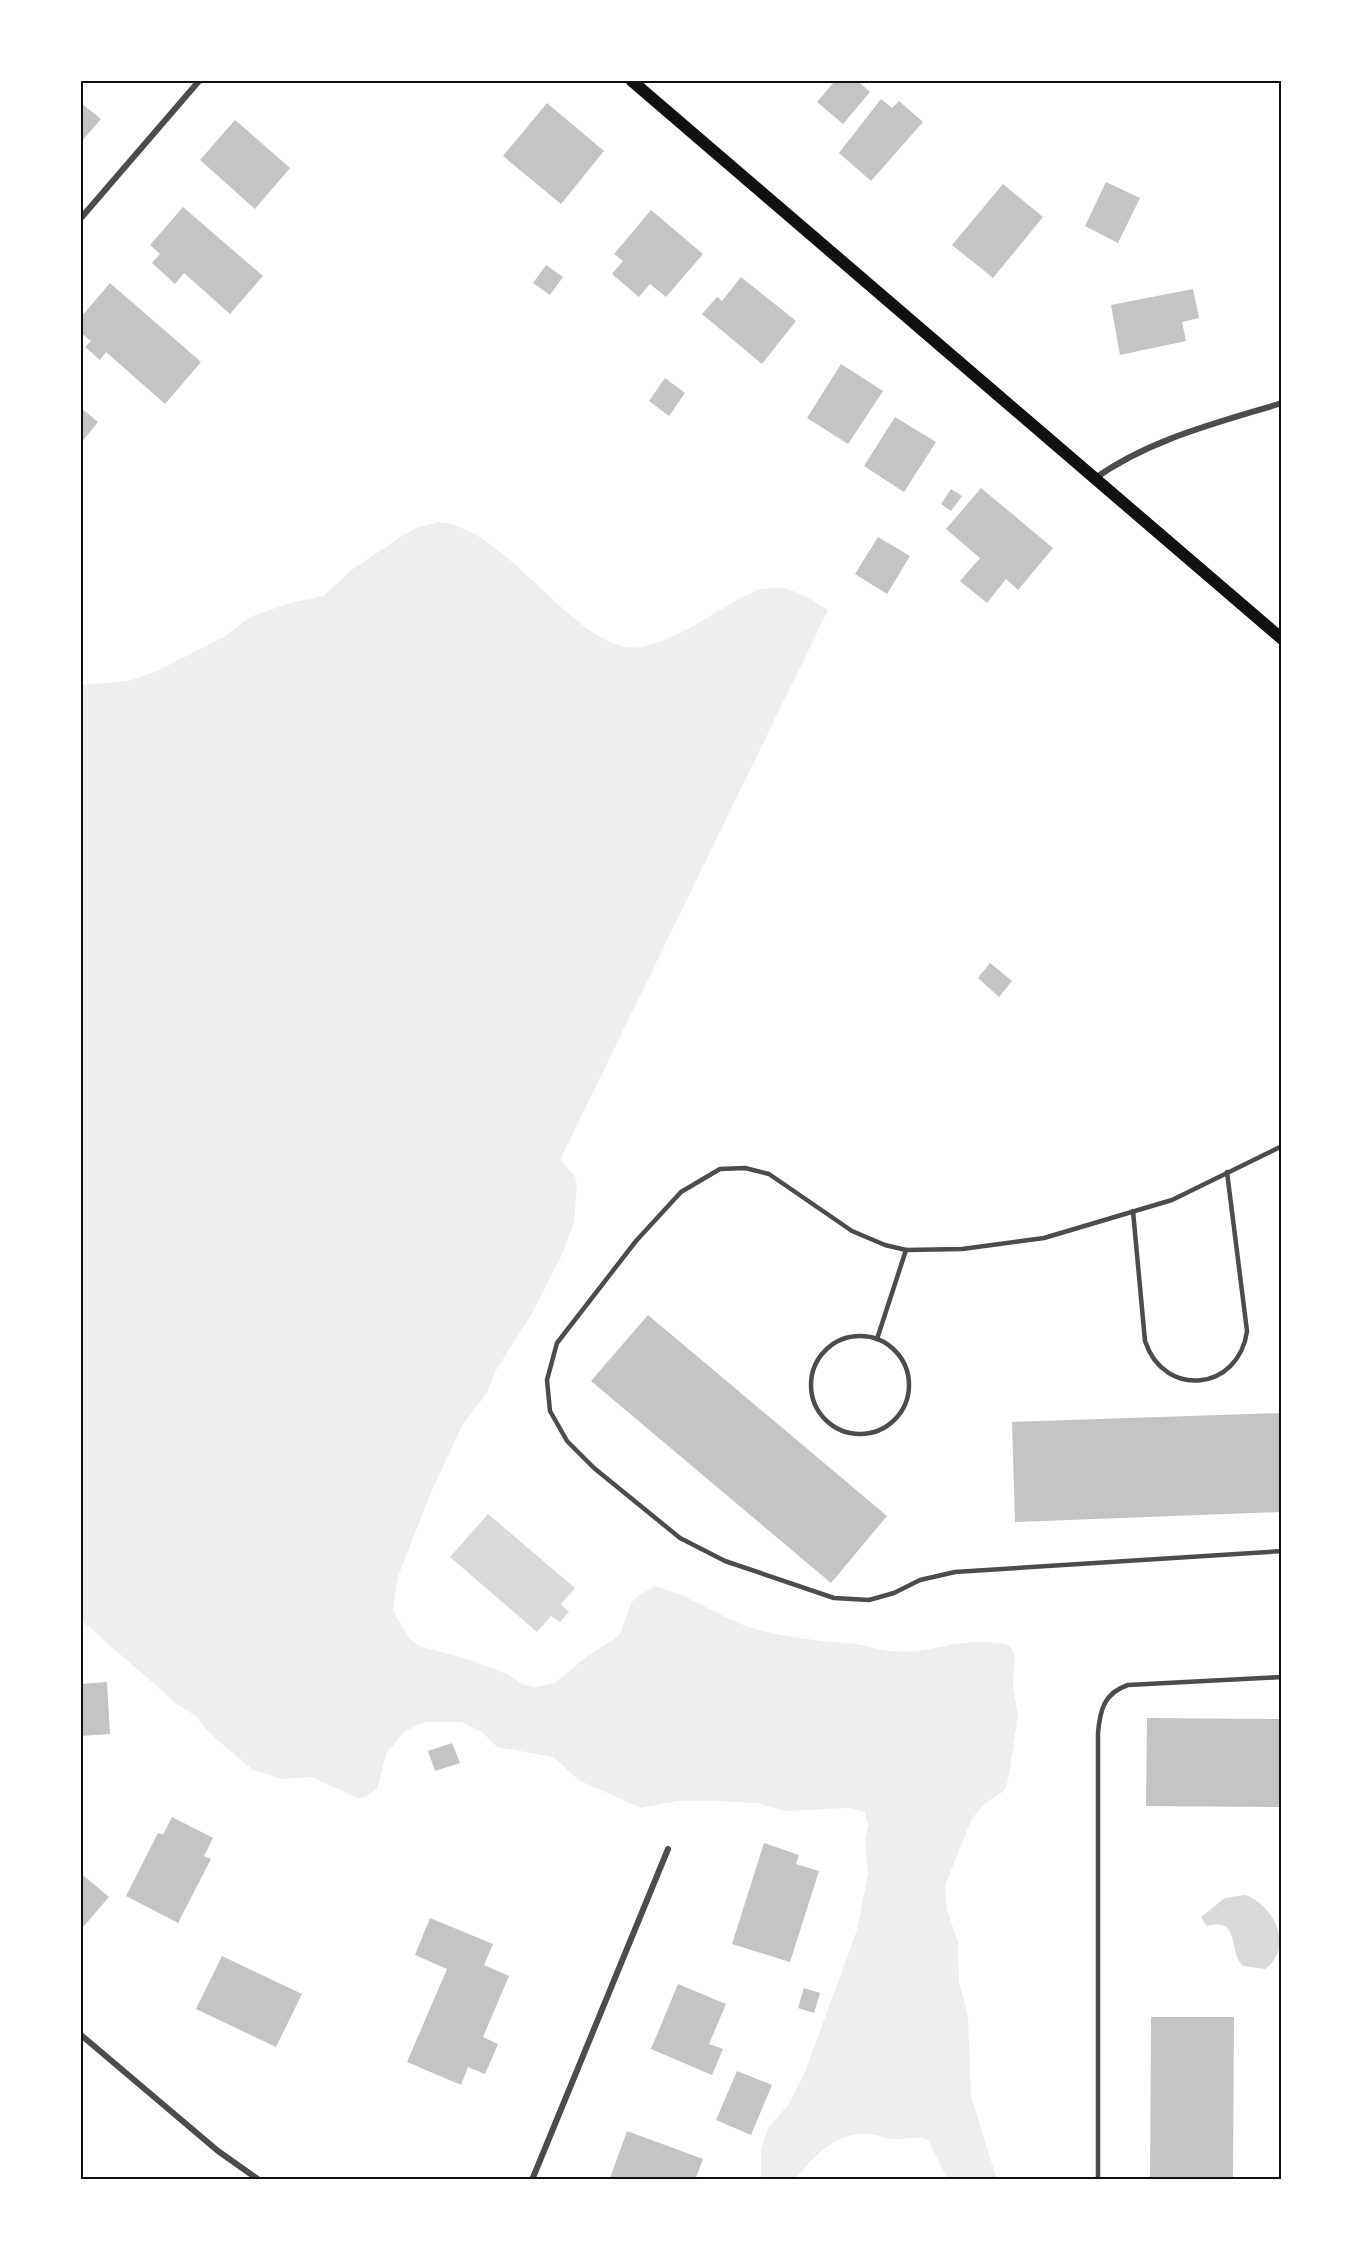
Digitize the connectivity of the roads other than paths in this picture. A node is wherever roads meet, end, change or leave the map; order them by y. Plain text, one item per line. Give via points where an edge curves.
1 (199, 81) edge
2 (632, 81) edge
3 (81, 218) edge
4 (1282, 403) edge
5 (1094, 479) junction
6 (1282, 639) edge
7 (1282, 1089) edge
8 (1282, 1109) edge
9 (1282, 1146) edge
10 (1227, 1172) junction
11 (1133, 1211) junction
12 (906, 1250) junction
13 (877, 1339) junction
14 (1282, 1551) edge
15 (1282, 1677) edge
16 (668, 1849) dead end
17 (81, 2035) edge
18 (259, 2180) edge
19 (532, 2180) edge
20 (1098, 2180) edge

1 - 3 street
2 - 5 main road
4 - 5 street via 1148,447 1120,460
5 - 6 main road
7 - 8 street
9 - 10 lane
10 - 11 lane via 1172,1200
10 - 11 lane via 1247,1331 1237,1360 1216,1377 1196,1381 1175,1377 1149,1351
11 - 12 lane via 1044,1238 962,1249
12 - 13 lane
12 - 14 lane via 852,1231 769,1174 745,1168 720,1169 681,1192 636,1242 557,1343 547,1380 550,1411 567,1441 594,1468 680,1538 725,1561 834,1598 869,1600 920,1580 954,1572
13 - 13 lane via 896,1351 907,1370 906,1403 893,1420 874,1431 841,1430 825,1419 814,1402 810,1382 815,1362 829,1346 847,1337
15 - 20 lane via 1128,1685 1104,1703 1098,1733
16 - 19 street
17 - 18 street via 218,2151

